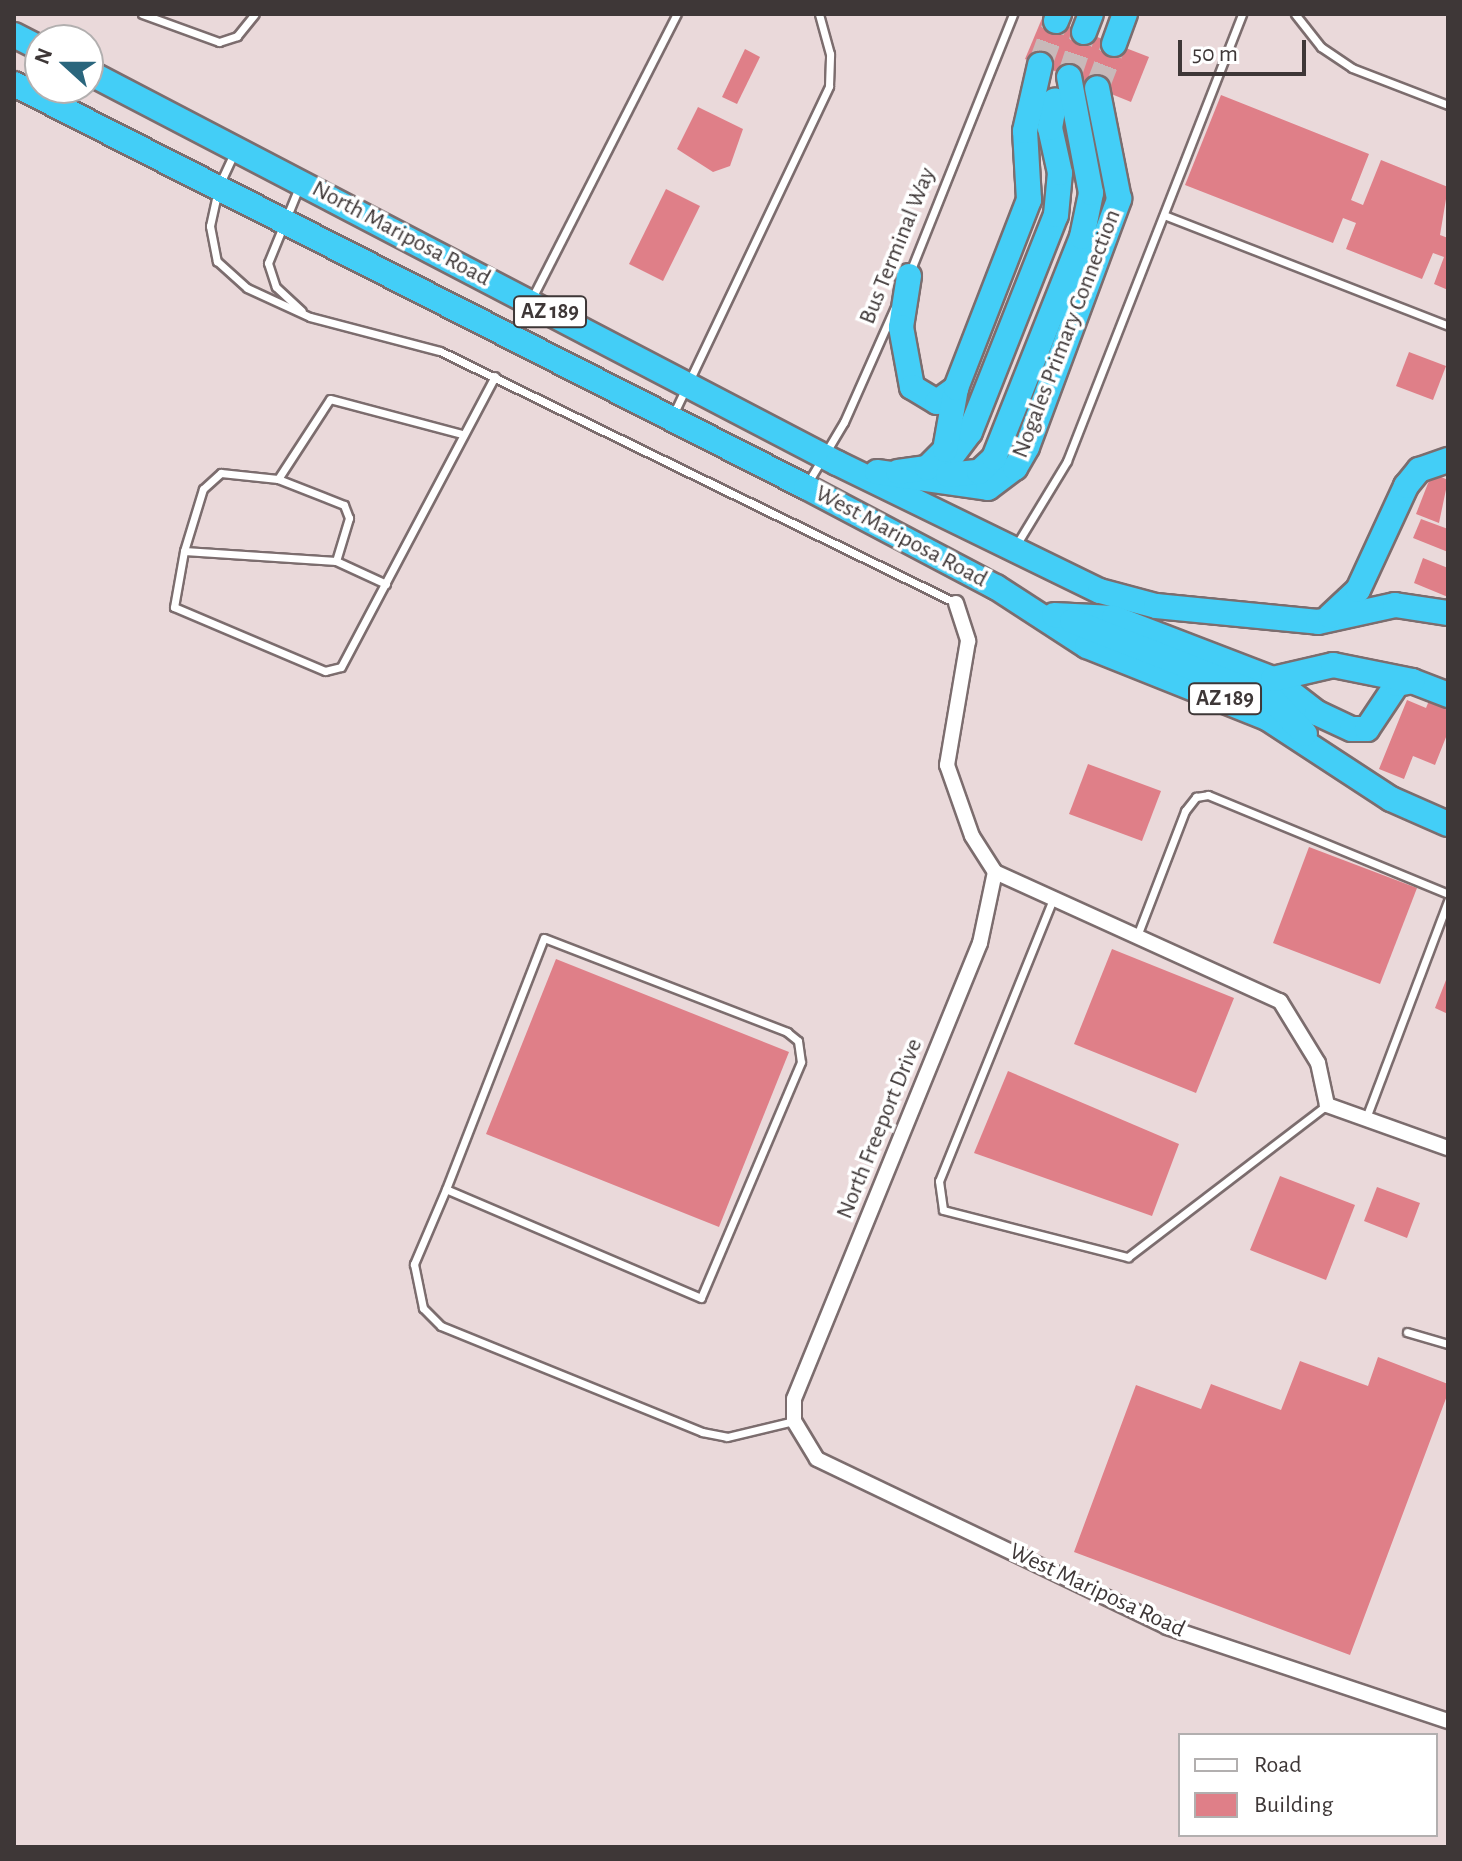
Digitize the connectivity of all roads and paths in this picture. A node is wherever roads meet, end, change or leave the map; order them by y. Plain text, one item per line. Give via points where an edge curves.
1 (142, 14) edge
2 (255, 14) edge
3 (677, 14) edge
4 (819, 14) edge
5 (1013, 14) edge
6 (1112, 14) edge
7 (1125, 14) edge
8 (1242, 14) edge
9 (1295, 14) edge
10 (1082, 26) edge
11 (1069, 77) junction
12 (104, 80) edge
13 (14, 84) edge
14 (1448, 105) edge
15 (237, 147) junction
16 (302, 182) junction
17 (219, 185) junction
18 (1164, 215) junction
19 (284, 217) junction
20 (909, 276) junction
21 (530, 302) junction
22 (310, 317) junction
23 (1448, 326) edge
24 (495, 376) junction
25 (689, 385) junction
26 (956, 388) junction
27 (672, 417) junction
28 (462, 434) junction
29 (945, 450) junction
30 (1448, 460) edge
31 (839, 462) junction
32 (935, 477) junction
33 (278, 479) junction
34 (806, 487) junction
35 (184, 551) junction
36 (1012, 552) junction
37 (336, 561) junction
38 (386, 584) junction
39 (996, 587) junction
40 (1448, 592) edge
41 (956, 603) joint
42 (1025, 603) junction
43 (1395, 605) junction
44 (1448, 613) edge
45 (1054, 615) junction
46 (1318, 622) junction
47 (1273, 679) junction
48 (1412, 681) junction
49 (1448, 695) edge
50 (1314, 747) junction
51 (1448, 824) edge
52 (995, 872) junction
53 (1448, 894) edge
54 (1053, 899) junction
55 (1448, 901) edge
56 (1137, 936) junction
57 (1327, 1105) junction
58 (1366, 1118) junction
59 (1448, 1148) edge
60 (446, 1189) junction
61 (1407, 1332) dead end
62 (1448, 1344) edge
63 (794, 1421) junction
64 (1448, 1721) edge

1 - 2 lane via 219,42 237,36
3 - 21 lane
4 - 25 lane via 830,54 829,86
5 - 20 lane, Bus Terminal Way
6 - 10 highway
7 - 10 highway
8 - 18 lane
9 - 14 lane via 1321,47 1352,68
11 - 26 highway via 1025,131 1029,200
11 - 29 highway via 1037,129 1045,177 1042,208
11 - 32 highway via 1055,100 1050,128 1060,173 1056,215 963,447
11 - 32 highway, Nogales Primary Connection via 1119,199 1108,241 1015,468 988,488
12 - 15 highway, North Mariposa Road / AZ 189
13 - 17 highway, North Mariposa Road / AZ 189
15 - 16 highway, North Mariposa Road / AZ 189
15 - 17 lane
16 - 19 lane
16 - 21 highway, North Mariposa Road / AZ 189
17 - 19 highway, North Mariposa Road / AZ 189
17 - 22 lane via 210,226 217,261 247,288
18 - 23 lane
18 - 36 lane via 1067,461
19 - 22 lane via 268,263 276,287
19 - 27 highway, North Mariposa Road / AZ 189
20 - 26 highway via 901,327 912,387 937,402
20 - 31 lane, Bus Terminal Way via 844,422
21 - 25 highway, North Mariposa Road / AZ 189
22 - 24 lane via 440,351
24 - 28 lane
24 - 41 lane
25 - 27 lane
25 - 31 highway, North Mariposa Road / AZ 189
26 - 29 highway
27 - 34 highway, North Mariposa Road / AZ 189
28 - 33 lane via 330,399
28 - 38 lane
29 - 32 highway
30 - 46 highway via 1419,470 1406,486 1358,590 1345,607
31 - 32 highway, Nogales Primary Connection
31 - 32 highway, Nogales Primary Connection
31 - 34 lane, Bus Terminal Way
31 - 36 highway, North Mariposa Road / AZ 189
33 - 35 lane via 221,473 203,489
33 - 37 lane via 344,505 349,518
34 - 39 highway, West Mariposa Road / AZ 189
35 - 37 lane
35 - 38 lane via 174,607 325,671 341,667
36 - 39 highway
36 - 46 highway, AZ 189 via 1100,591 1156,606
37 - 38 lane
39 - 42 highway, AZ 189
40 - 43 highway, AZ 189
41 - 52 street via 968,641 947,765 972,836
42 - 45 highway, AZ 189
42 - 50 highway, AZ 189 via 1087,646 1234,703
43 - 44 highway, AZ 189
43 - 46 highway, AZ 189
45 - 47 highway, AZ 189 via 1114,618
45 - 50 highway, AZ 189 via 1272,699
47 - 48 highway, AZ 189 via 1333,665
47 - 48 highway, AZ 189 via 1317,713 1352,729 1367,729 1385,696
48 - 49 highway, AZ 189
50 - 51 highway, AZ 189 via 1391,799
52 - 54 street
52 - 63 street, North Freeport Drive via 980,943 794,1399
53 - 56 lane via 1208,795 1196,797 1185,811
54 - 56 street
54 - 57 lane via 939,1181 943,1210 1128,1257
55 - 58 lane
56 - 57 street via 1280,1001 1318,1063
57 - 58 street
58 - 59 street
60 - 60 lane via 701,1298 801,1062 798,1041 544,938
60 - 63 lane via 414,1264 423,1308 441,1326 702,1432 727,1437
61 - 62 lane
63 - 64 street, West Mariposa Road via 817,1459 1167,1627

